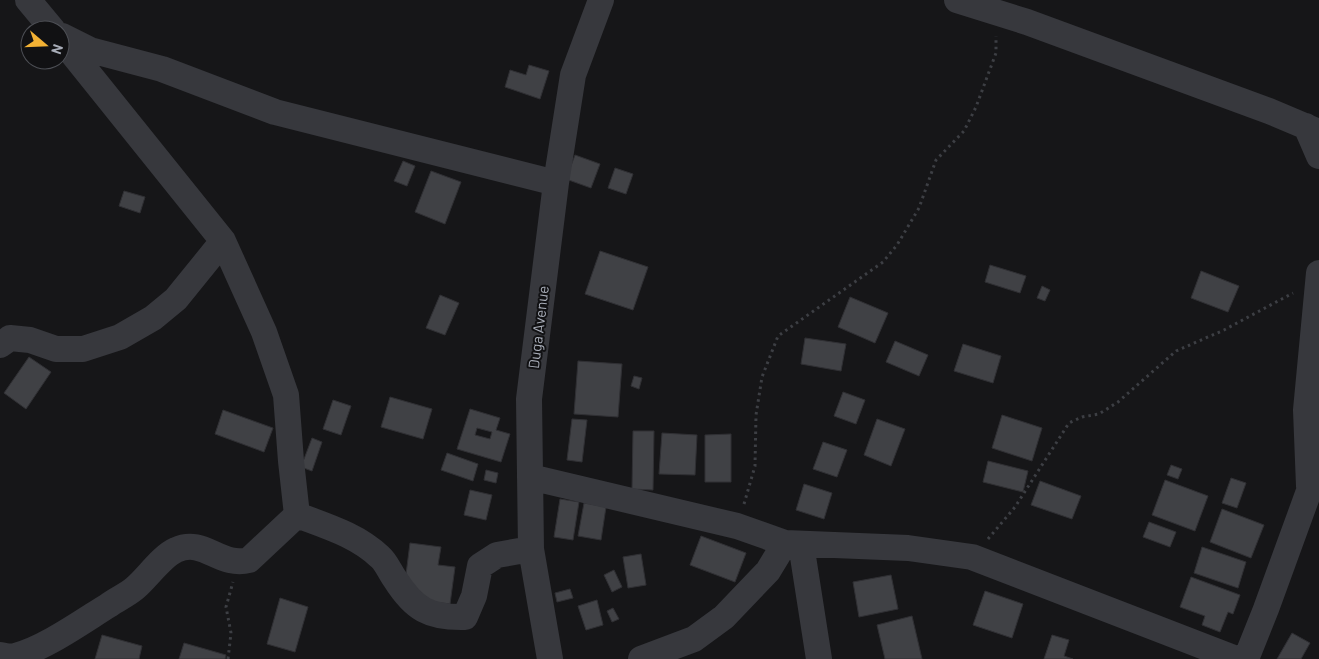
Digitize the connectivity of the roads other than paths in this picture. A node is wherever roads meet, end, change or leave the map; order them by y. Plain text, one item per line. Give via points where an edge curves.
1 (28, 0) edge
2 (601, 0) edge
3 (957, 0) edge
4 (45, 20) edge
5 (70, 41) edge
6 (70, 50) edge
7 (1312, 129) edge
8 (1319, 156) edge
9 (556, 183) junction
10 (222, 241) junction
11 (1318, 276) edge
12 (0, 345) edge
13 (1314, 475) edge
14 (530, 477) junction
15 (297, 515) junction
16 (793, 543) junction
17 (531, 550) junction
18 (0, 655) edge
19 (550, 659) edge
20 (641, 659) edge
21 (819, 659) edge
22 (1236, 659) edge
23 (1246, 659) edge

1 - 4 street
2 - 9 street, Duga Avenue via 573,75
3 - 7 street
5 - 9 street via 90,50 162,69 275,112
6 - 10 street
7 - 8 street
9 - 14 street, Duga Avenue via 529,399
10 - 12 street via 176,299 153,318 120,337 83,349 56,349 30,340 10,338
10 - 15 street via 264,332 286,395
11 - 13 street via 1306,410
13 - 23 street
14 - 16 street via 737,526
14 - 17 street, Duga Avenue
15 - 17 street via 356,538 381,558 418,608 446,617 465,617 474,596 480,566 496,554
15 - 18 street via 249,560 240,563 229,561 195,546 176,550 133,590 76,625 14,657
16 - 20 street via 724,617 694,638
16 - 21 street
16 - 22 street via 908,548 972,557
17 - 19 street, Duga Avenue

